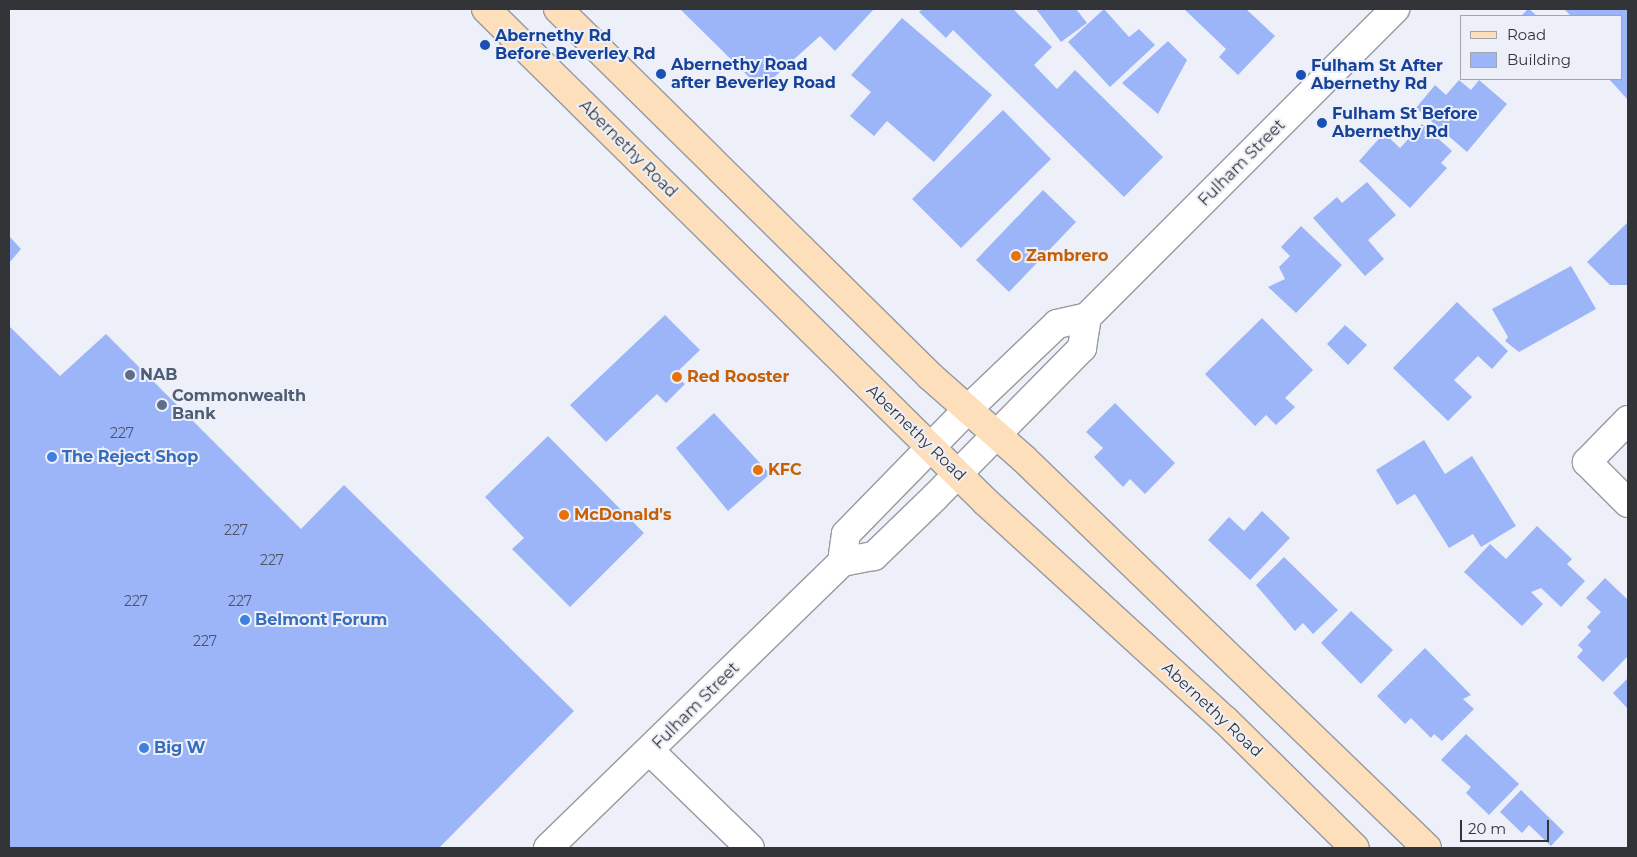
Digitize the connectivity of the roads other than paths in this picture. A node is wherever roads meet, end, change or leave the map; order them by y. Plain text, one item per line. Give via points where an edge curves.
1 (486, 9) edge
2 (558, 9) edge
3 (1395, 9) edge
4 (1087, 317) junction
5 (968, 410) junction
6 (1628, 420) edge
7 (997, 436) junction
8 (930, 447) junction
9 (958, 474) junction
10 (1628, 504) edge
11 (842, 562) junction
12 (650, 752) junction
13 (548, 848) edge
14 (750, 848) edge
15 (1355, 848) edge
16 (1427, 848) edge

1 - 8 main road, Abernethy Road
2 - 5 main road
3 - 4 street, Fulham Street
4 - 5 street via 1057,324
4 - 7 street via 1082,348
5 - 7 main road
5 - 8 street
6 - 10 street via 1586,462
7 - 9 street
7 - 16 main road
8 - 9 main road, Abernethy Road
8 - 11 street via 846,534
9 - 11 street via 874,556
9 - 15 main road, Abernethy Road via 1225,720
11 - 12 street, Fulham Street
12 - 13 street, Fulham Street
12 - 14 street

